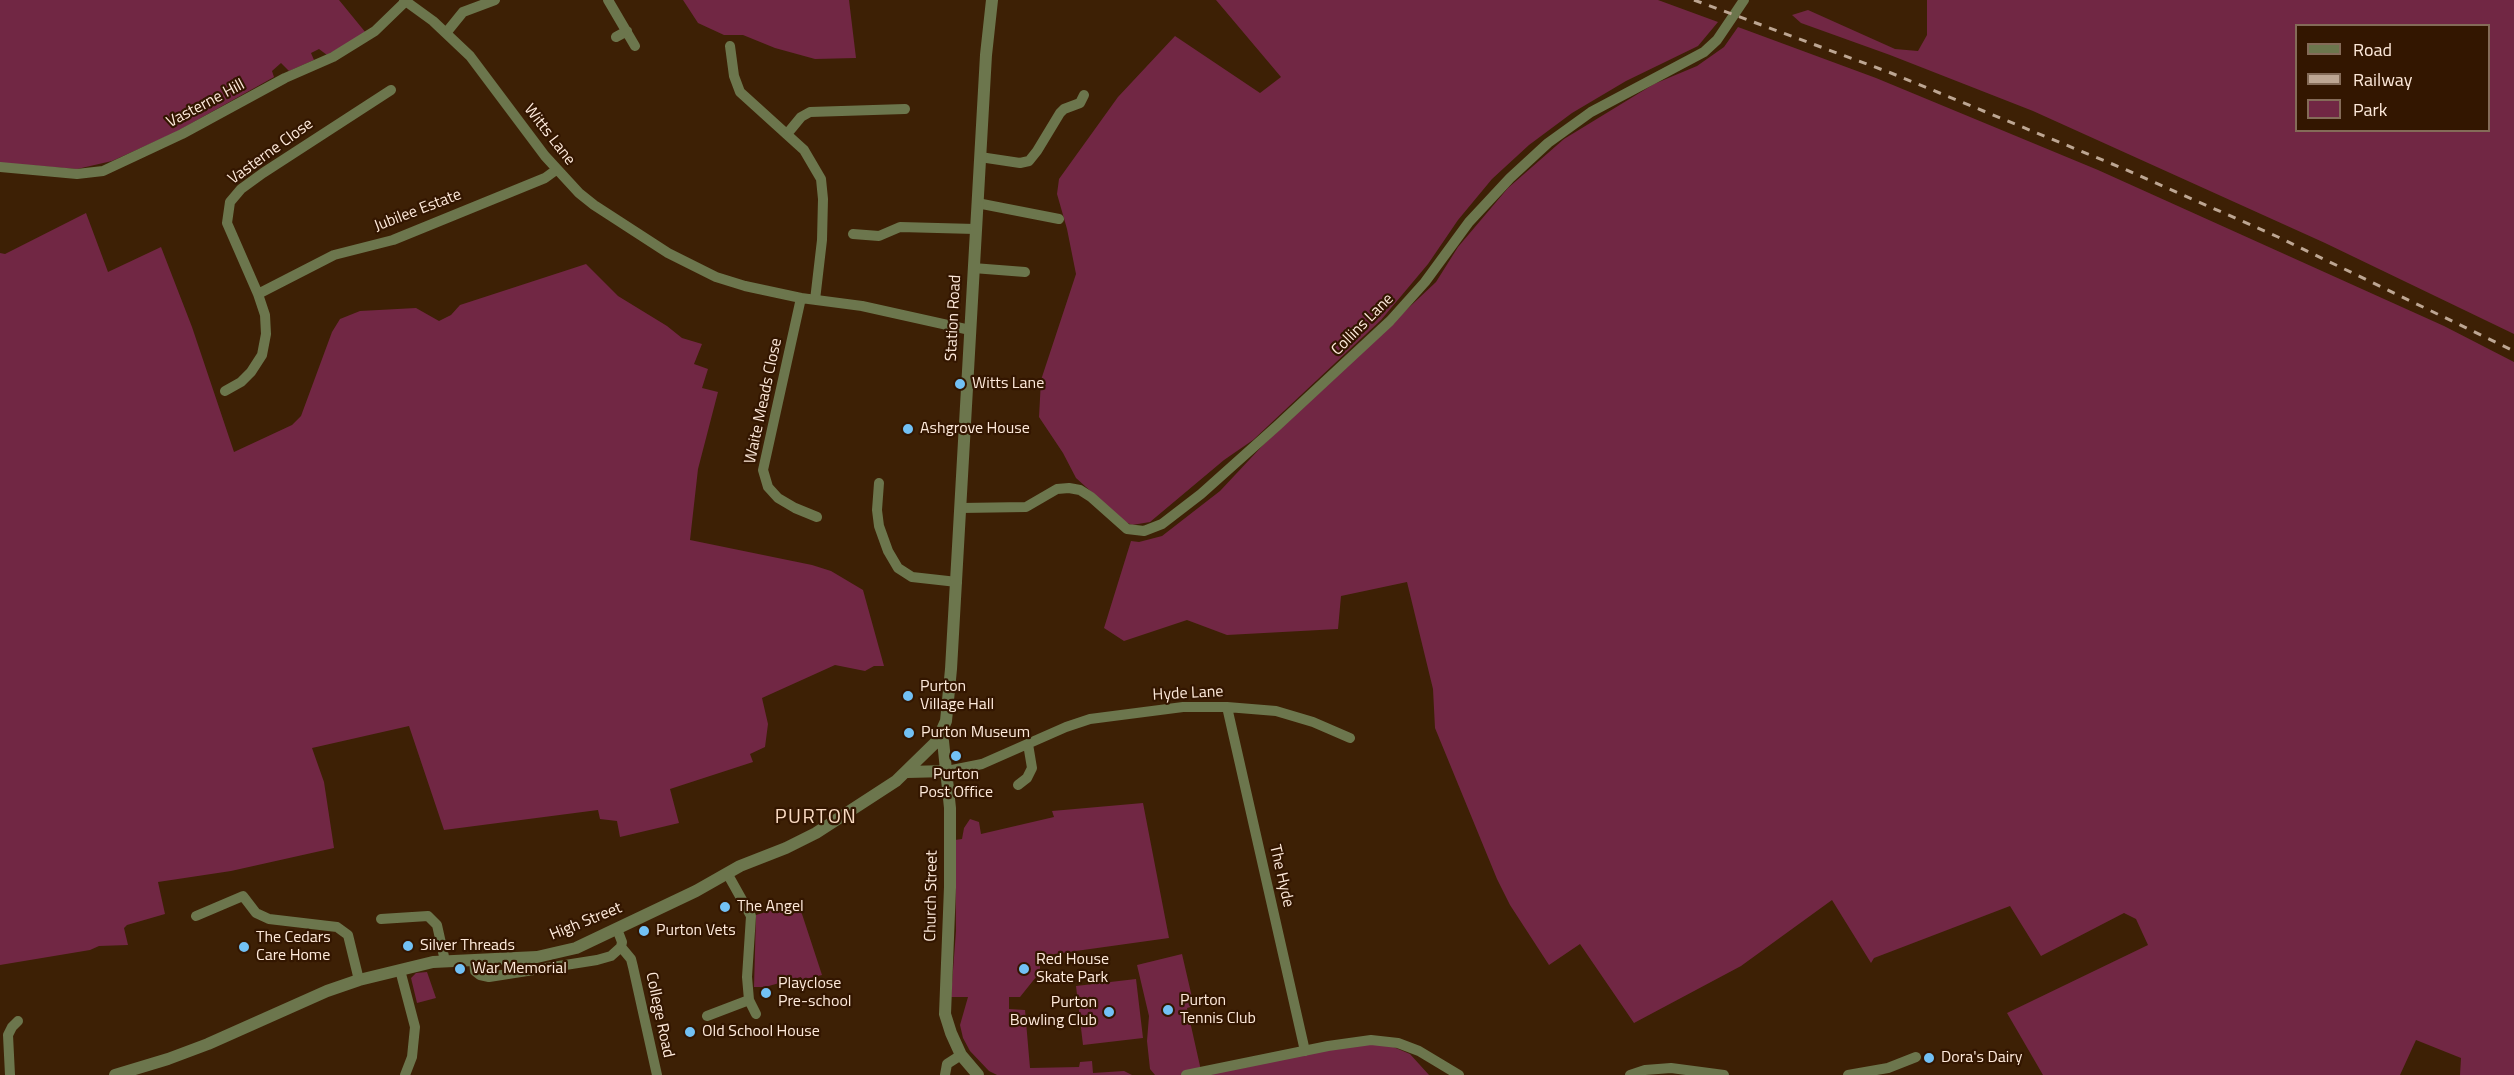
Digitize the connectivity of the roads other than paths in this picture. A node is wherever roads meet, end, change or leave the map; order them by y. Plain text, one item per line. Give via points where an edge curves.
1 (495, 0) edge
2 (608, 0) edge
3 (992, 0) edge
4 (1744, 0) edge
5 (405, 1) edge
6 (627, 32) junction
7 (446, 33) junction
8 (616, 37) dead end
9 (634, 46) dead end
10 (730, 46) dead end
11 (391, 90) dead end
12 (1084, 95) dead end
13 (905, 109) dead end
14 (787, 134) junction
15 (980, 157) junction
16 (0, 167) edge
17 (556, 170) junction
18 (977, 203) junction
19 (1059, 219) dead end
20 (975, 229) junction
21 (853, 234) dead end
22 (973, 268) junction
23 (1025, 272) dead end
24 (258, 294) junction
25 (801, 298) junction
26 (815, 300) junction
27 (970, 330) junction
28 (225, 391) dead end
29 (879, 483) dead end
30 (961, 508) junction
31 (817, 517) dead end
32 (957, 582) junction
33 (1227, 707) junction
34 (947, 710) joint
35 (940, 736) junction
36 (1350, 738) dead end
37 (1028, 744) junction
38 (947, 771) junction
39 (908, 772) junction
40 (1018, 785) dead end
41 (727, 873) junction
42 (196, 916) dead end
43 (381, 919) dead end
44 (617, 929) junction
45 (621, 947) junction
46 (474, 960) junction
47 (445, 961) junction
48 (400, 970) junction
49 (359, 980) junction
50 (749, 1000) junction
51 (756, 1014) dead end
52 (706, 1016) dead end
53 (18, 1021) dead end
54 (1305, 1052) junction
55 (961, 1055) junction
56 (1916, 1058) dead end
57 (10, 1075) edge
58 (115, 1075) edge
59 (405, 1075) edge
60 (657, 1075) edge
61 (945, 1075) edge
62 (978, 1075) edge
63 (1186, 1075) edge
64 (1459, 1075) edge
65 (1630, 1075) edge
66 (1724, 1075) edge
67 (1848, 1075) edge

1 - 7 street via 463,12
2 - 6 street
3 - 15 street, Station Road
4 - 30 street, Collins Lane via 1704,52 1592,112 1548,143 1468,222 1425,282 1390,321 1201,494 1162,524 1144,531 1127,529 1091,497 1069,488 1057,489 1026,507
5 - 7 street, Witts Lane
5 - 16 street, Vasterne Hill via 375,31 333,57 103,171 77,174
6 - 8 street
6 - 9 street
7 - 17 street, Witts Lane via 485,74
10 - 14 street via 740,92
11 - 24 street, Vasterne Close via 263,173 233,197 226,223
12 - 15 street via 1080,103 1060,113 1029,161 1020,164
13 - 14 street via 810,112
14 - 26 street via 804,150 822,185 822,240
15 - 18 street, Station Road
17 - 24 street, Jubilee Estate via 545,178 393,240 334,255
17 - 25 street, Witts Lane via 594,205 680,260 733,282
18 - 19 street
18 - 20 street, Station Road
20 - 21 street via 900,227 879,236
20 - 22 street, Station Road
22 - 23 street
22 - 27 street, Station Road
24 - 28 street, Vasterne Close via 266,327 262,355 246,378
25 - 26 street, Witts Lane
25 - 31 street, Waite Meads Close via 763,474 778,498
26 - 27 street, Witts Lane via 862,306
27 - 30 street, Station Road
29 - 32 street via 879,526 898,567 912,577
30 - 32 street, Station Road
32 - 34 street, Station Road
33 - 36 street, Hyde Lane via 1276,711
33 - 37 street, Hyde Lane via 1183,707 1104,716
33 - 54 street, The Hyde
34 - 35 street, High Street
35 - 38 street, Church Street
35 - 39 street, High Street
37 - 38 street, Hyde Lane via 982,764
37 - 40 street via 1032,768
38 - 39 street
38 - 55 street, Church Street via 950,867 945,1010
39 - 41 street, High Street via 816,833
41 - 44 street, High Street
41 - 50 street via 751,916
42 - 49 street via 243,896 256,913 268,919 344,929
43 - 47 street via 428,916 437,925
44 - 45 street, College Road
44 - 46 street, High Street via 576,948 548,955
45 - 46 street via 600,959 489,977 475,971
45 - 60 street, College Road via 631,959
46 - 47 street, High Street
47 - 48 street, High Street
48 - 49 street, High Street
48 - 59 street via 415,1028 412,1057
49 - 58 street, High Street via 208,1044
50 - 51 street
50 - 52 street
53 - 57 street via 5,1027
54 - 63 street
54 - 64 street via 1354,1041 1390,1041 1426,1055
55 - 61 street via 947,1064
55 - 62 street, Church Street
56 - 67 street
65 - 66 street via 1671,1068

